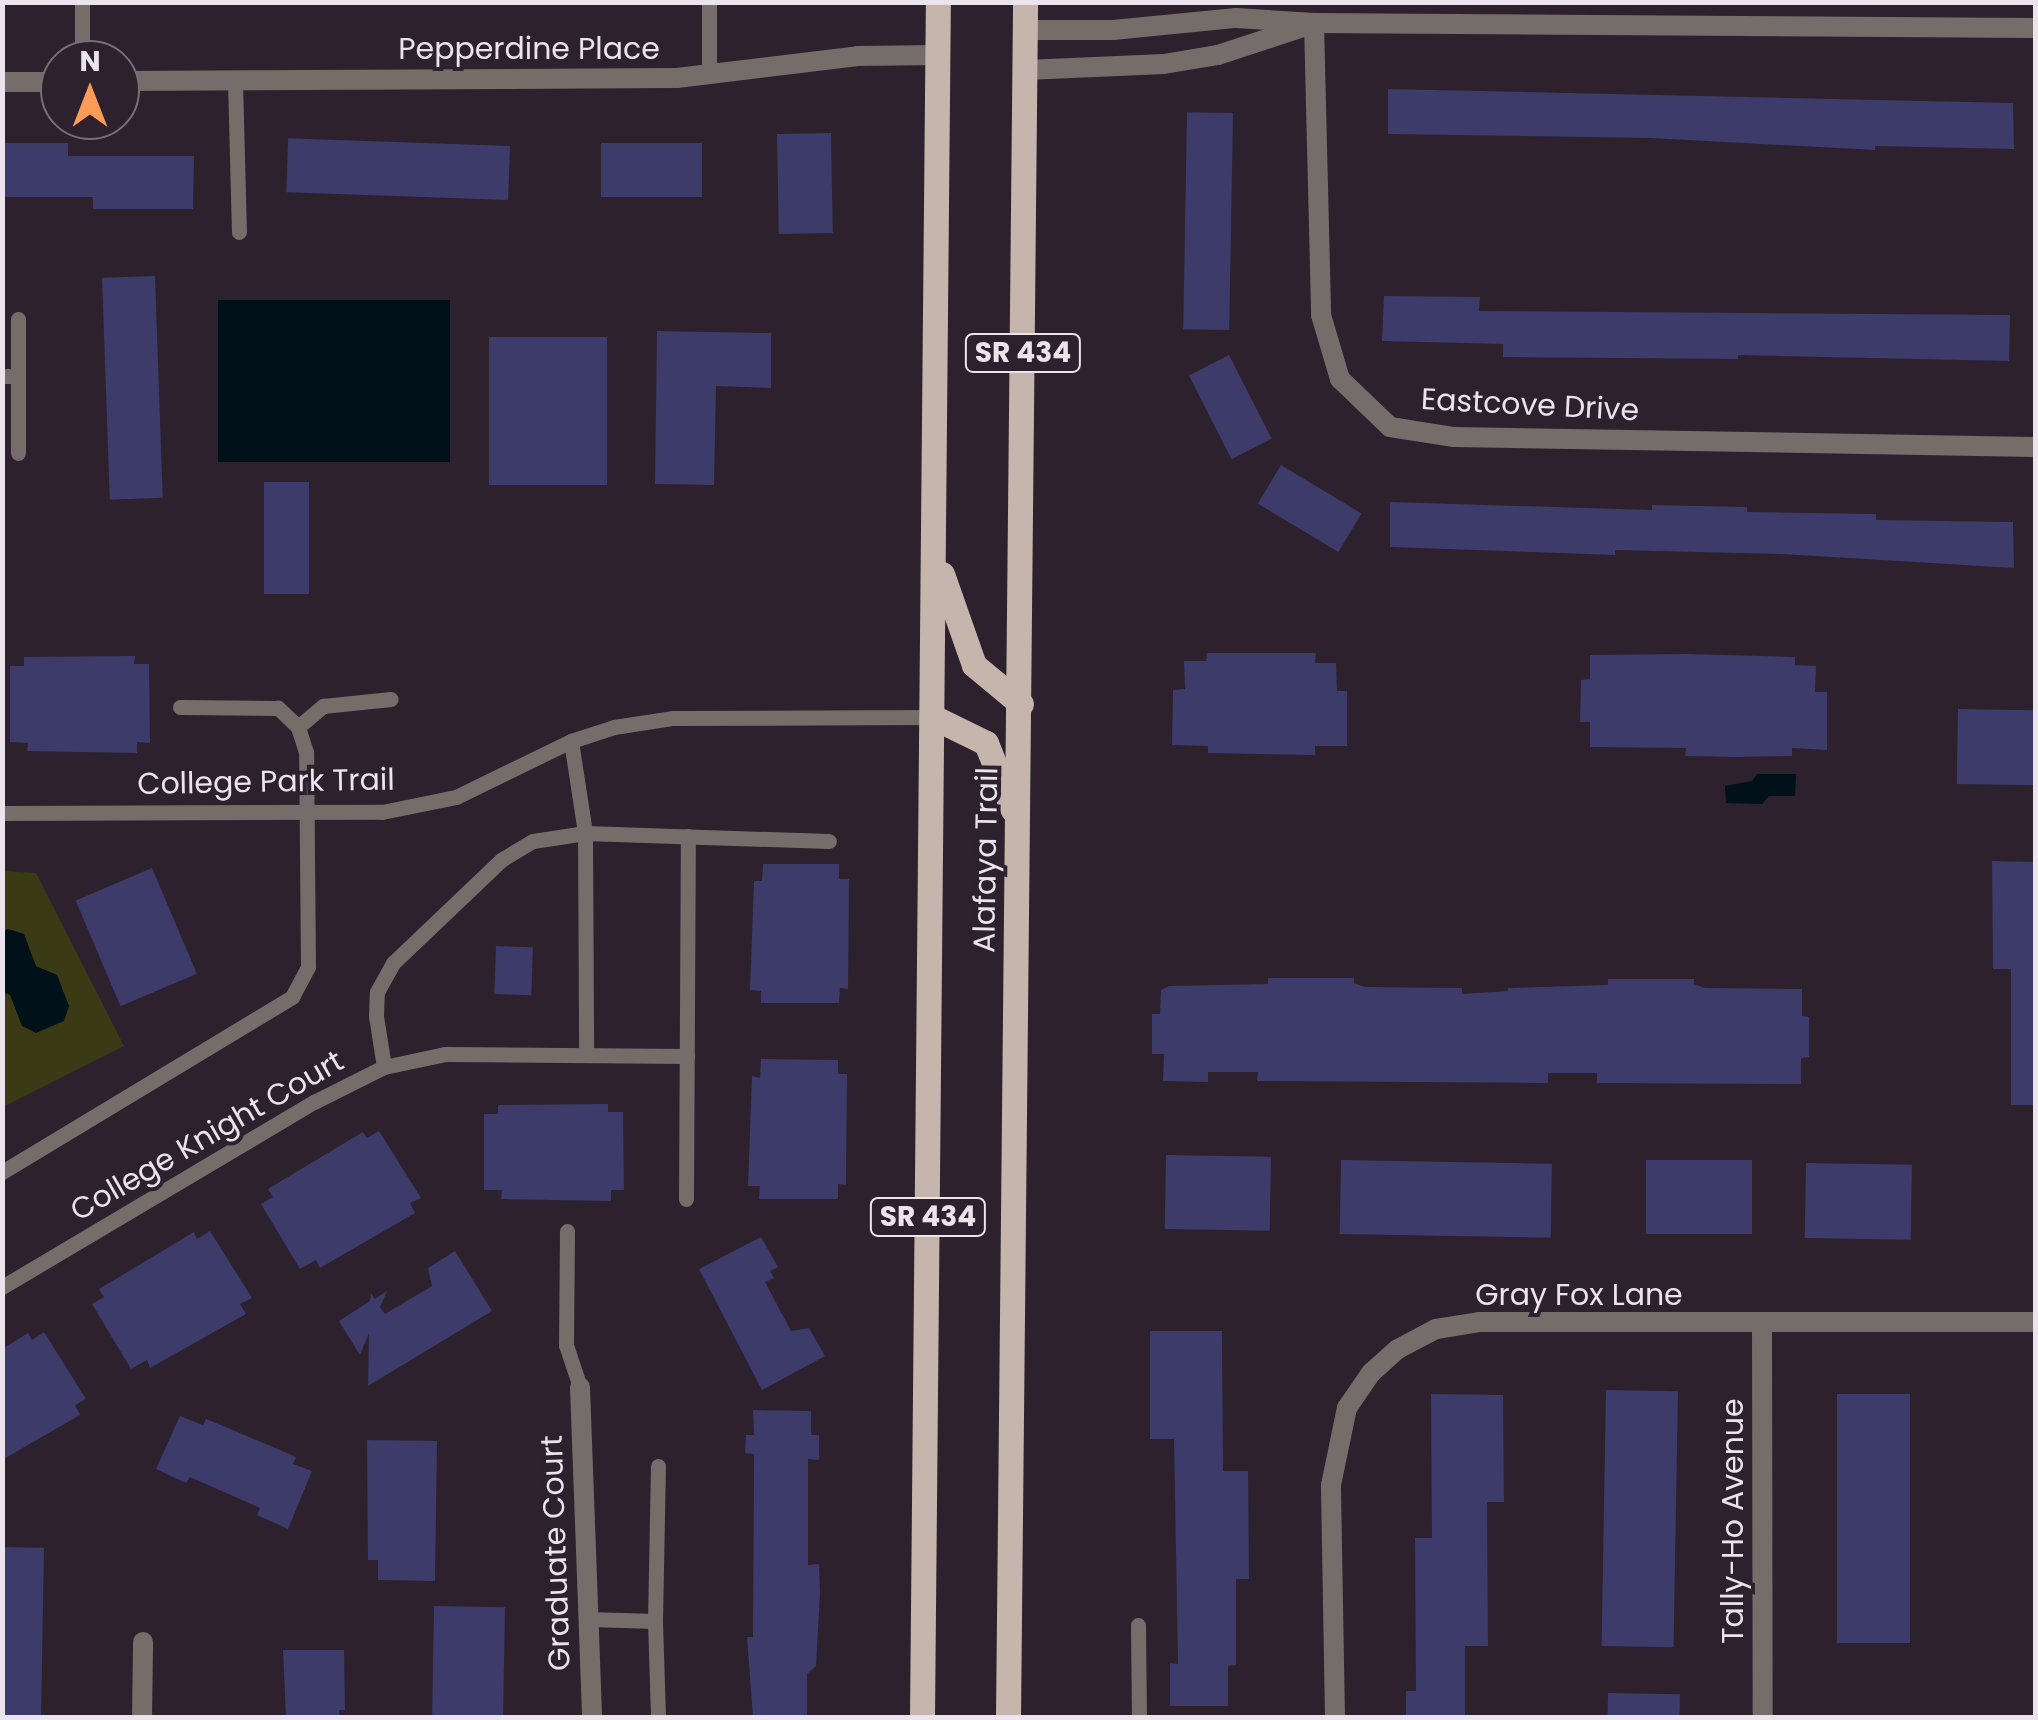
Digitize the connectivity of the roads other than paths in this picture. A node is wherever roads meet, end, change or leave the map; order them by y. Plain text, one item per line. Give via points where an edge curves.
1 (82, 2) edge
2 (709, 2) edge
3 (938, 2) edge
4 (1026, 2) edge
5 (1314, 23) junction
6 (2036, 28) edge
7 (1025, 30) junction
8 (82, 40) edge
9 (938, 55) junction
10 (1025, 70) junction
11 (708, 75) junction
12 (235, 80) junction
13 (140, 81) edge
14 (2, 82) edge
15 (40, 82) edge
16 (239, 232) dead end
17 (18, 319) dead end
18 (10, 376) edge
19 (2036, 447) edge
20 (18, 454) dead end
21 (935, 555) junction
22 (391, 700) dead end
23 (1021, 704) junction
24 (180, 707) dead end
25 (934, 717) junction
26 (298, 727) junction
27 (571, 741) junction
28 (308, 812) junction
29 (2, 813) edge
30 (1019, 824) junction
31 (585, 832) junction
32 (688, 836) junction
33 (829, 842) dead end
34 (586, 1055) junction
35 (687, 1056) junction
36 (384, 1066) junction
37 (2, 1172) edge
38 (686, 1199) dead end
39 (567, 1232) dead end
40 (2, 1287) edge
41 (2036, 1322) edge
42 (1762, 1325) junction
43 (580, 1387) joint
44 (658, 1466) dead end
45 (589, 1619) junction
46 (655, 1620) junction
47 (1138, 1625) dead end
48 (143, 1642) dead end
49 (142, 1718) edge
50 (592, 1718) edge
51 (658, 1718) edge
52 (922, 1718) edge
53 (1008, 1718) edge
54 (1139, 1718) edge
55 (1334, 1718) edge
56 (1764, 1718) edge

1 - 8 lane
2 - 11 lane
3 - 9 main road, Alafaya Trail / SR 434
4 - 7 main road, Alafaya Trail / SR 434
5 - 6 street
5 - 7 street via 1236,18
5 - 10 street via 1164,64
5 - 19 street, Eastcove Drive via 1321,315 1340,378 1390,428 1454,437
7 - 10 main road, Alafaya Trail / SR 434
9 - 11 street, Pepperdine Place via 858,56
9 - 21 main road, Alafaya Trail / SR 434
10 - 23 main road, Alafaya Trail / SR 434
11 - 12 street, Pepperdine Place
12 - 13 street, Pepperdine Place
12 - 16 lane
14 - 15 street
17 - 18 lane
18 - 20 lane
21 - 23 main road via 974,664
21 - 25 main road, Alafaya Trail / SR 434
22 - 26 lane via 323,706
23 - 30 main road, Alafaya Trail / SR 434
24 - 26 lane via 278,708
25 - 27 lane, College Park Trail via 673,718
25 - 30 main road via 986,742
25 - 52 main road, Alafaya Trail / SR 434
26 - 28 lane via 306,752
27 - 28 lane, College Park Trail via 456,797 382,812
27 - 31 lane
28 - 29 lane, College Park Trail
28 - 37 lane via 308,967 292,997
30 - 53 main road, Alafaya Trail / SR 434
31 - 32 lane
31 - 34 lane
31 - 36 lane via 533,842 502,860 393,962 377,992
32 - 33 lane
32 - 35 lane
34 - 35 lane, College Knight Court
34 - 36 lane, College Knight Court via 444,1054
35 - 38 lane
36 - 40 lane, College Knight Court
39 - 43 lane via 566,1346
41 - 42 street, Gray Fox Lane
42 - 55 street, Gray Fox Lane via 1480,1322 1436,1329 1398,1348 1370,1373 1347,1408 1331,1485
42 - 56 street, Tally-Ho Avenue
43 - 45 street, Graduate Court
44 - 46 lane
45 - 46 lane
45 - 50 street, Graduate Court
46 - 51 lane
47 - 54 lane
48 - 49 street

